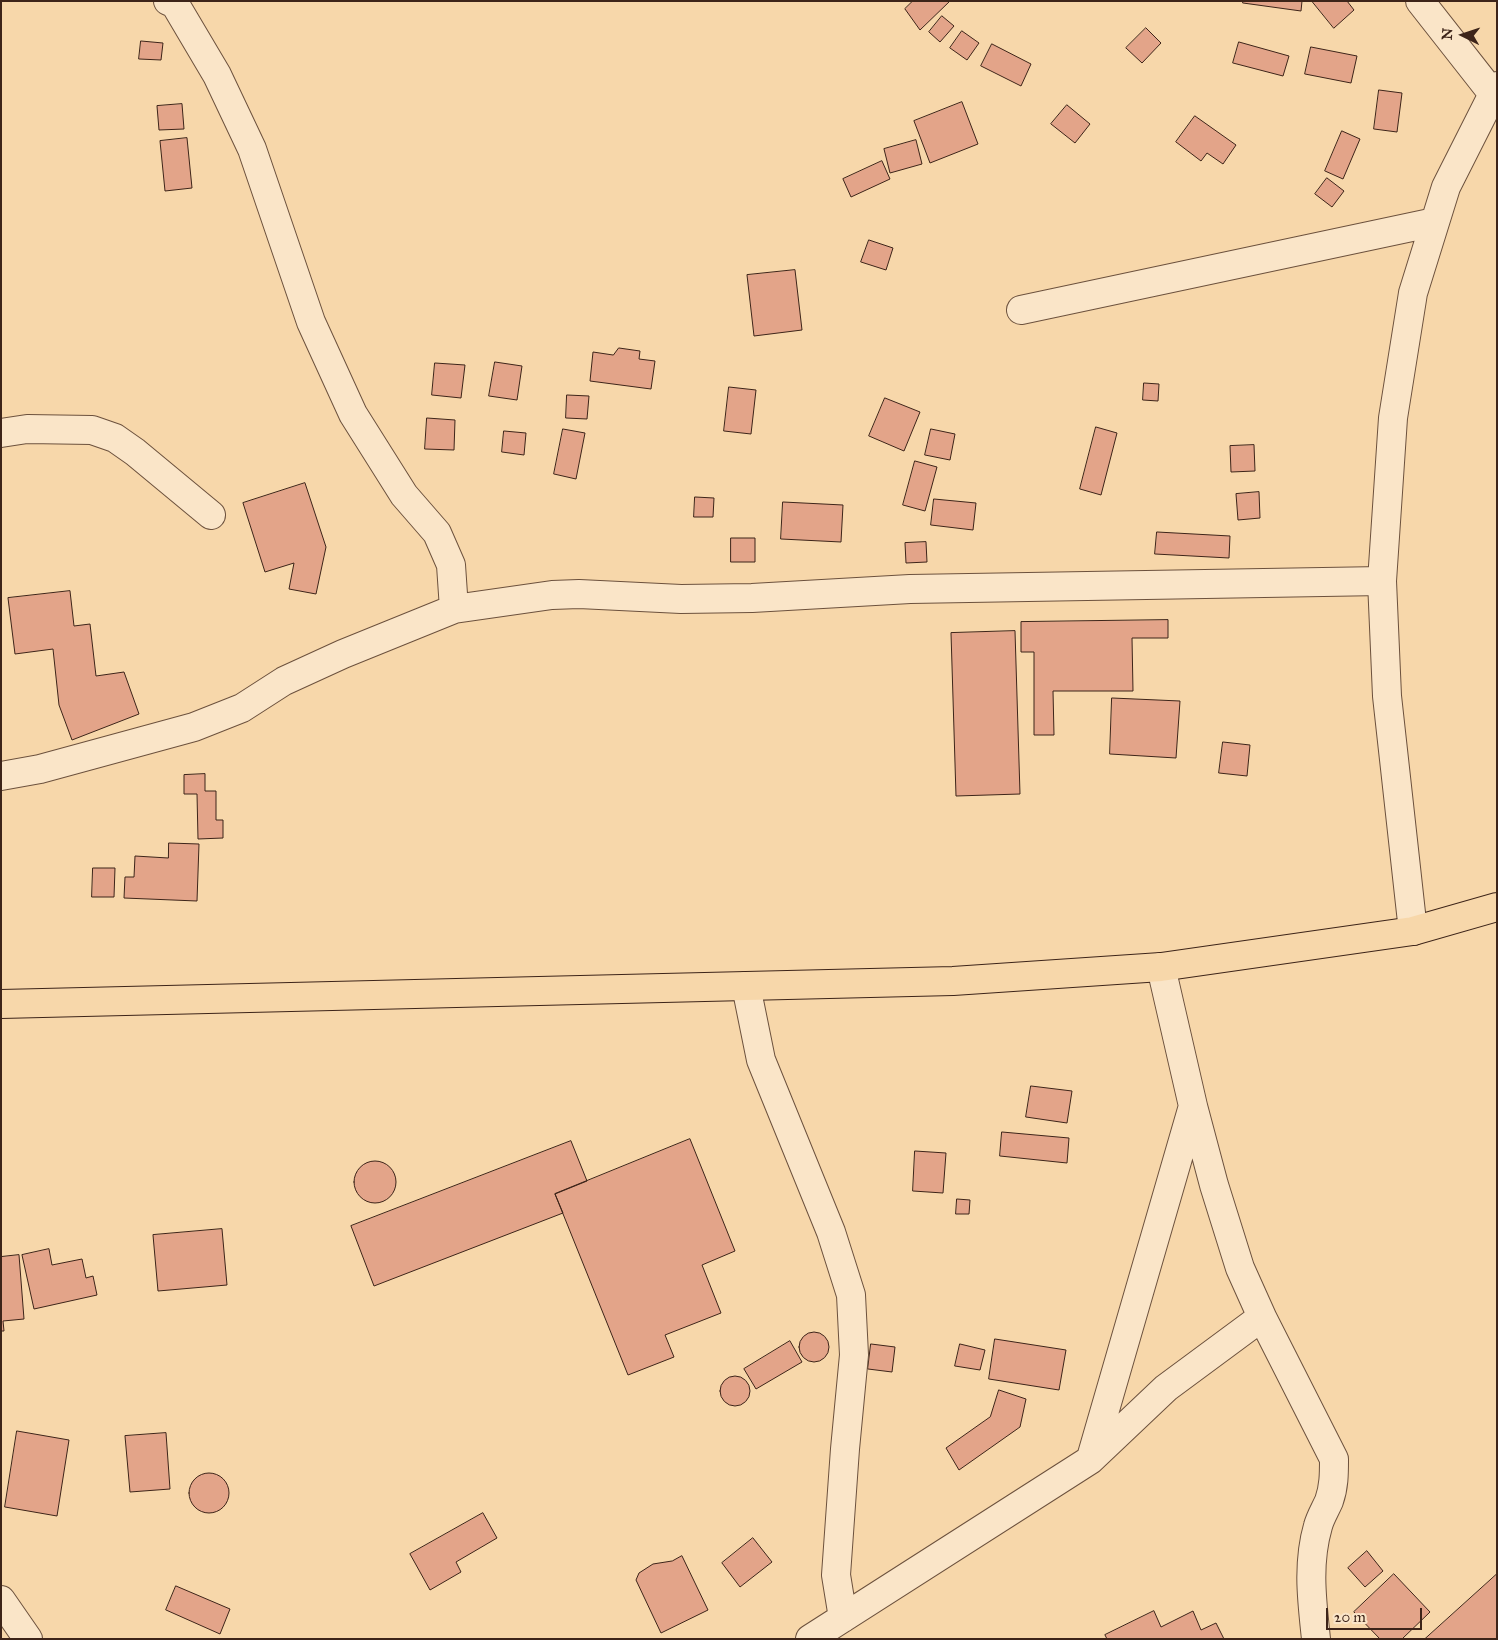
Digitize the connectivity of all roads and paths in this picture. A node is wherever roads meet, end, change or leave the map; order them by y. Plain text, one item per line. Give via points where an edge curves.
1 (168, 1) edge
2 (1420, 1) edge
3 (1495, 90) edge
4 (1435, 222) junction
5 (1021, 310) dead end
6 (1, 433) edge
7 (211, 515) dead end
8 (1382, 581) junction
9 (454, 609) junction
10 (1, 776) edge
11 (1497, 907) edge
12 (1413, 931) junction
13 (1161, 966) junction
14 (746, 986) junction
15 (1, 1004) edge
16 (1193, 1106) junction
17 (1262, 1317) junction
18 (1090, 1460) junction
19 (1, 1600) edge
20 (842, 1618) junction
21 (28, 1639) edge
22 (810, 1639) edge
23 (1316, 1639) edge

1 - 9 street via 175,4 217,75 252,149 311,322 353,414 404,495 437,532 451,565
2 - 3 street
3 - 4 street via 1446,187
4 - 5 street
4 - 8 street via 1413,293 1393,418
6 - 7 street via 27,429 92,430 115,438
8 - 9 street via 910,589 752,598 681,599 580,594
8 - 12 street via 1387,696
9 - 10 street via 343,654 284,681 242,708 194,727 40,769
11 - 12 main road
12 - 13 main road
13 - 14 main road via 953,981
13 - 16 street
14 - 15 main road
14 - 20 street via 761,1060 832,1232 851,1295 854,1355 836,1575
16 - 17 street via 1240,1268
16 - 18 street
17 - 18 street via 1166,1388
17 - 23 street via 1334,1459 1335,1480 1318,1525 1312,1558 1311,1594
18 - 20 street
19 - 21 street
20 - 22 street

